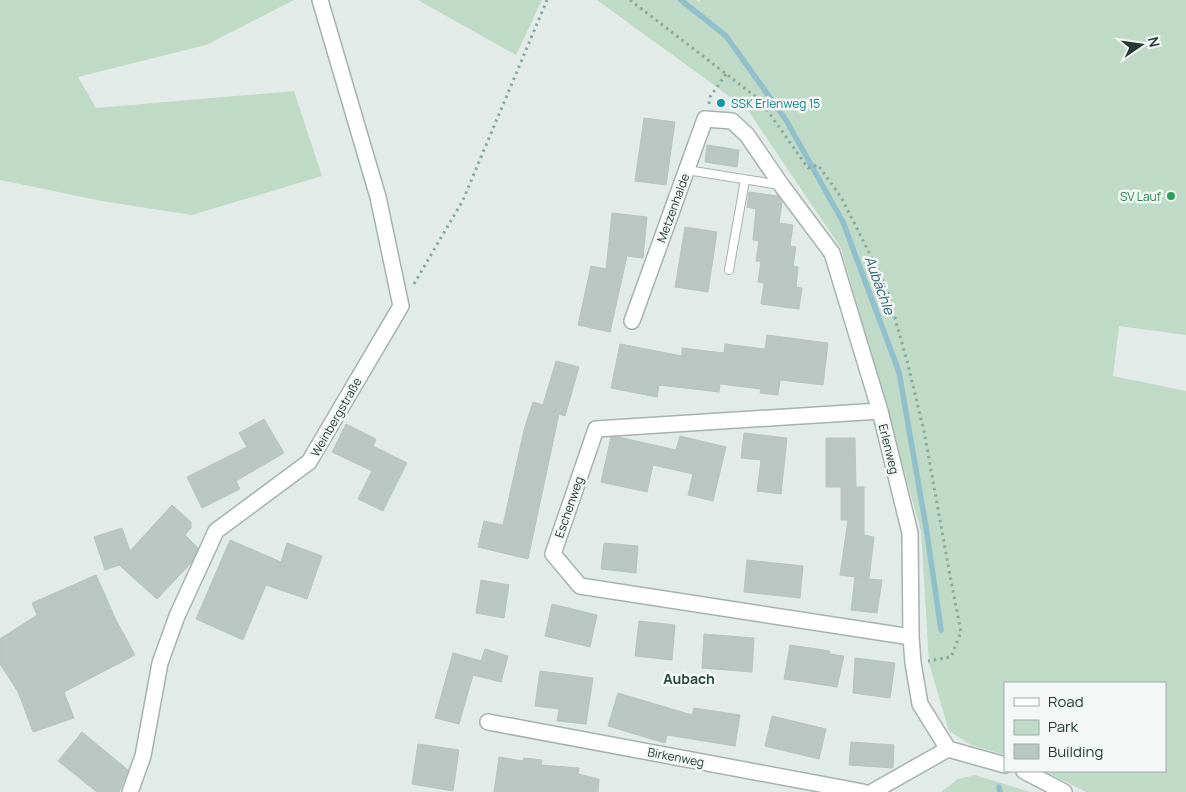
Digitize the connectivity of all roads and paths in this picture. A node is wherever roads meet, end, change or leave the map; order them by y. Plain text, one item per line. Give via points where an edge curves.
1 (320, 0) edge
2 (547, 0) edge
3 (630, 0) edge
4 (726, 74) junction
5 (705, 119) junction
6 (687, 170) junction
7 (744, 180) junction
8 (782, 186) junction
9 (729, 270) dead end
10 (401, 306) junction
11 (632, 321) dead end
12 (880, 411) junction
13 (911, 637) junction
14 (913, 663) junction
15 (488, 722) dead end
16 (948, 749) junction
17 (1004, 765) edge
18 (1026, 772) edge
19 (130, 792) edge
20 (863, 792) edge
21 (872, 792) edge
22 (1064, 792) edge

1 - 10 street via 378,197
2 - 10 path via 464,200
3 - 4 path
4 - 5 path via 710,97
4 - 14 path via 760,100 808,168 818,165 842,197 886,286 924,431 961,632 951,657
5 - 6 street, Metzenhalde
5 - 8 street, Erlenweg via 732,121 748,135
6 - 7 lane
6 - 11 street, Metzenhalde
7 - 8 lane
7 - 9 lane
8 - 12 street, Erlenweg via 832,253
10 - 19 street, Weinbergstraße via 309,462 216,531 177,616 160,663 143,756
12 - 13 street, Erlenweg via 910,533
12 - 13 street, Eschenweg via 596,429 553,554 580,586
13 - 14 street, Erlenweg
14 - 16 street, Erlenweg via 920,704
15 - 20 street, Birkenweg
16 - 17 street
16 - 21 street
18 - 22 street

